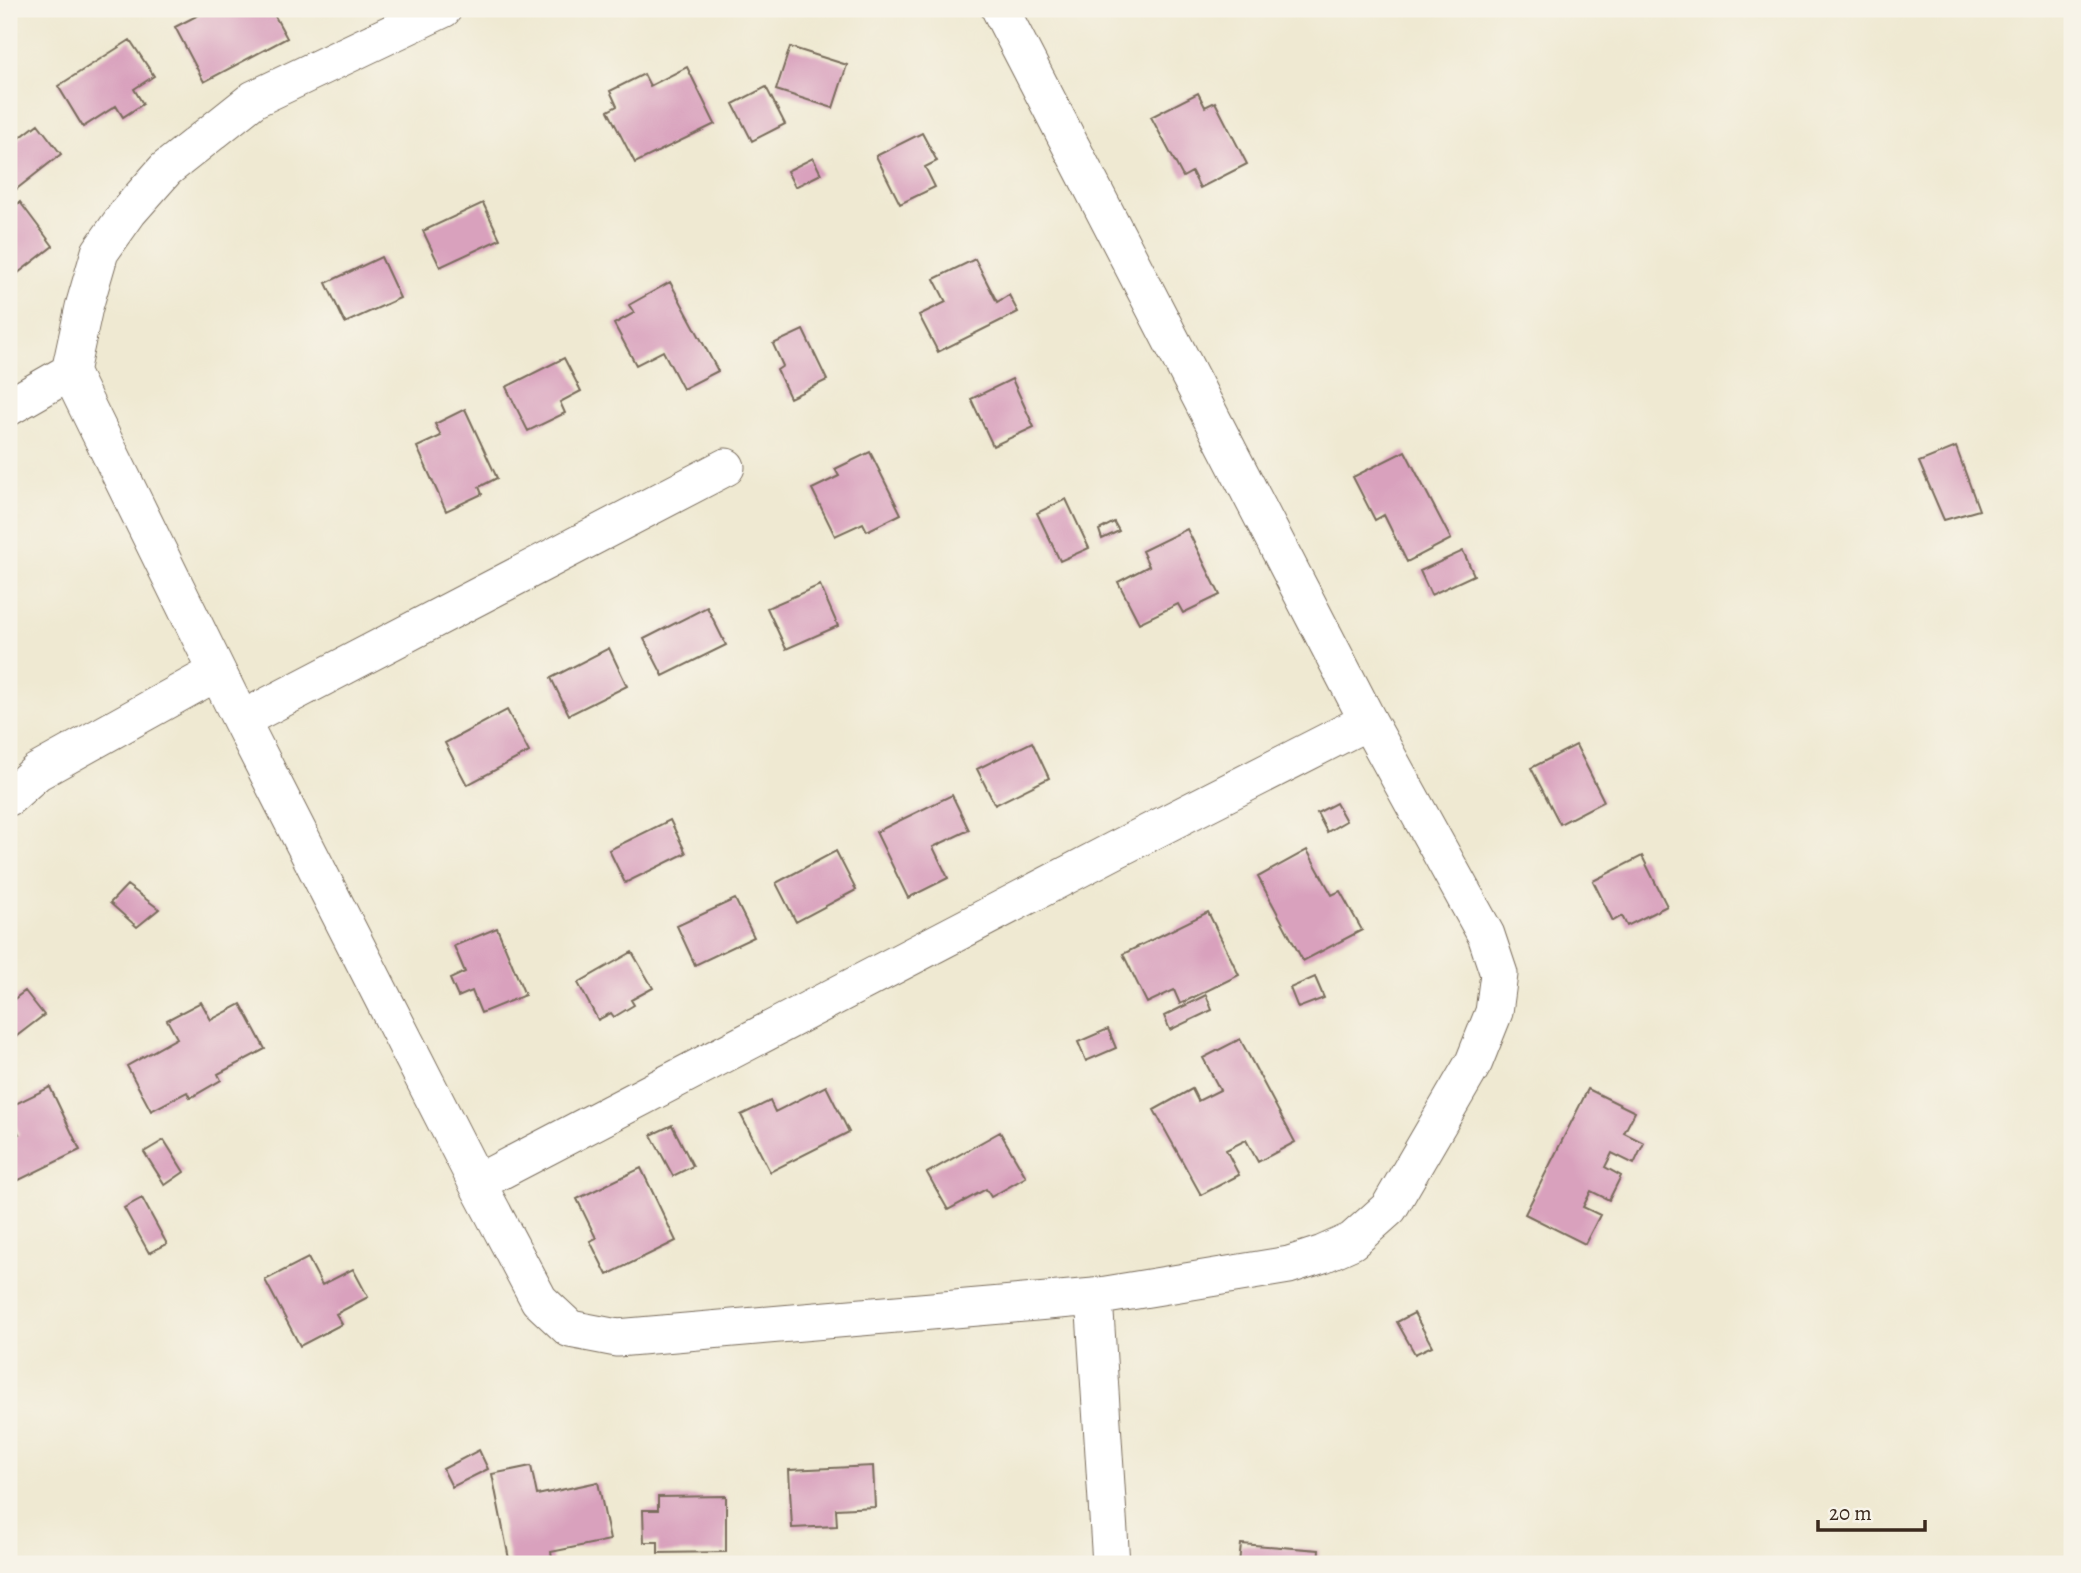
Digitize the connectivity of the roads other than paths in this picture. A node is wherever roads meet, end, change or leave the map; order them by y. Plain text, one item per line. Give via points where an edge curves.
1 (443, 9) edge
2 (1000, 9) edge
3 (70, 372) junction
4 (9, 407) edge
5 (726, 467) dead end
6 (217, 672) junction
7 (241, 720) junction
8 (1368, 721) junction
9 (9, 797) edge
10 (477, 1183) junction
11 (1094, 1297) junction
12 (1111, 1564) edge

1 - 3 street via 254,99 166,169 100,252
2 - 8 street
3 - 4 street
3 - 6 street
5 - 7 street
6 - 7 street
6 - 9 street via 37,772
7 - 10 street
8 - 10 street
8 - 11 street via 1486,936 1499,974 1494,1012 1474,1062 1389,1208 1352,1241 1289,1265
10 - 11 street via 539,1300 570,1329 617,1338
11 - 12 street

